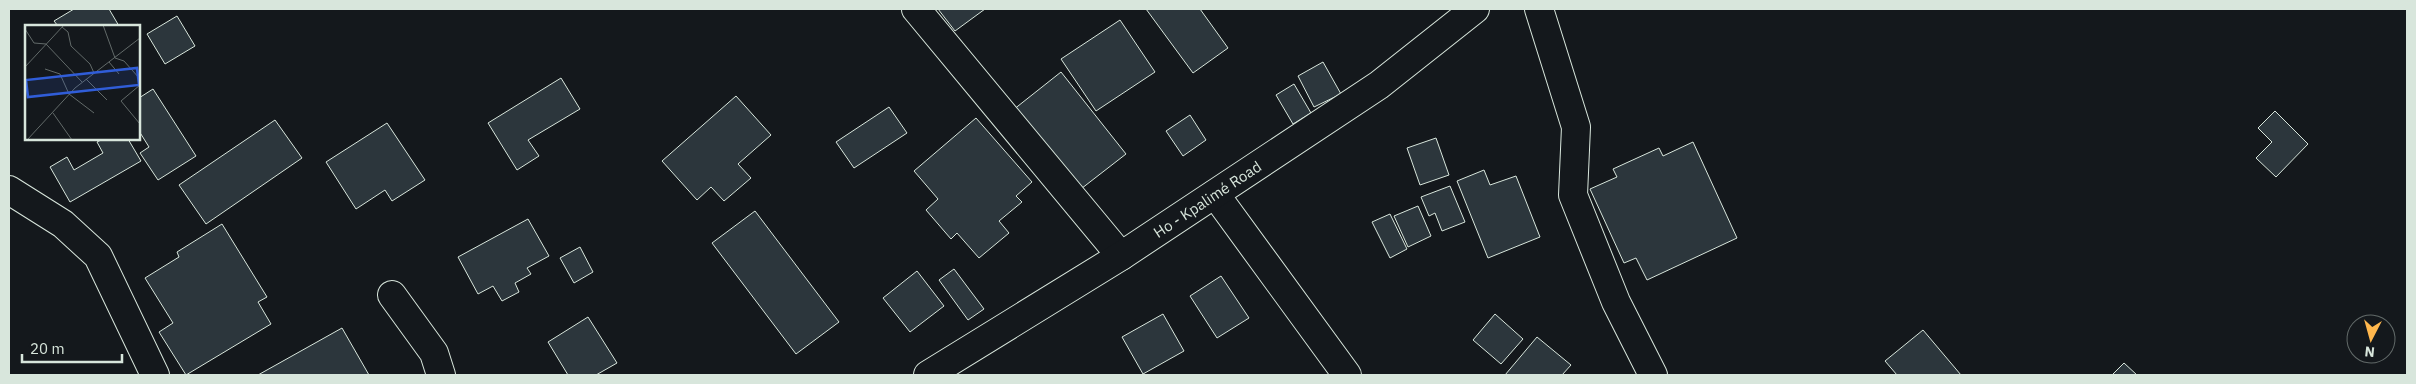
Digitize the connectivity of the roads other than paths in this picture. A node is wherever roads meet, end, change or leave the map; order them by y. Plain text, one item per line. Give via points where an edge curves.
1 (916, 9) edge
2 (1475, 9) edge
3 (1538, 9) edge
4 (9, 190) edge
5 (1215, 194) junction
6 (1121, 256) junction
7 (392, 295) dead end
8 (938, 372) edge
9 (155, 375) edge
10 (441, 375) edge
11 (1347, 375) edge
12 (1653, 375) edge

1 - 6 street
2 - 5 street, Ho - Kpalimé Road via 1379,85
3 - 12 street via 1576,127 1573,195 1616,302
4 - 9 street via 63,224 98,256
5 - 6 street, Ho - Kpalimé Road
5 - 11 street
6 - 8 street, Ho - Kpalimé Road
7 - 10 street via 434,353

